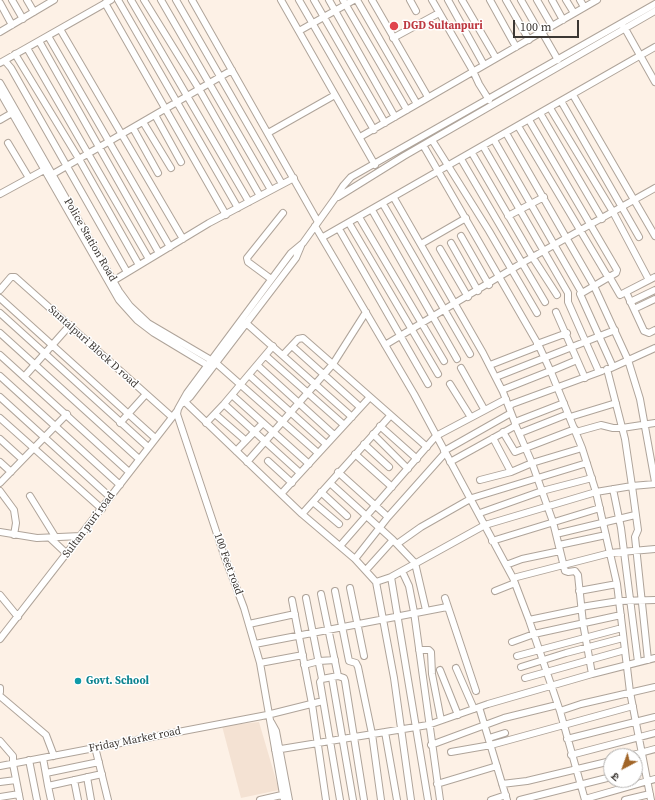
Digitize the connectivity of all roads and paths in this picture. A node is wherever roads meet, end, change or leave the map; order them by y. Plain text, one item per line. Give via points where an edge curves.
1 (12, 0) edge
2 (27, 0) edge
3 (54, 0) edge
4 (111, 0) edge
5 (118, 0) edge
6 (131, 0) edge
7 (144, 0) edge
8 (161, 0) edge
9 (176, 0) edge
10 (192, 0) edge
11 (281, 0) edge
12 (299, 0) edge
13 (314, 0) edge
14 (329, 0) edge
15 (354, 0) edge
16 (357, 0) edge
17 (372, 0) edge
18 (410, 0) edge
19 (432, 0) edge
20 (448, 0) edge
21 (462, 0) edge
22 (490, 0) edge
23 (506, 0) edge
24 (521, 0) edge
25 (537, 0) edge
26 (552, 0) edge
27 (566, 0) edge
28 (580, 0) edge
29 (596, 0) edge
30 (345, 2) edge
31 (0, 3) edge
32 (105, 4) junction
33 (655, 4) edge
34 (584, 7) junction
35 (335, 11) junction
36 (416, 11) dead end
37 (655, 11) edge
38 (34, 12) junction
39 (440, 13) junction
40 (574, 13) junction
41 (324, 17) junction
42 (22, 19) junction
43 (563, 20) junction
44 (313, 23) junction
45 (12, 25) junction
46 (552, 26) junction
47 (624, 26) junction
48 (60, 29) junction
49 (0, 31) edge
50 (299, 31) junction
51 (541, 32) junction
52 (48, 36) junction
53 (393, 38) junction
54 (528, 40) junction
55 (39, 41) junction
56 (516, 47) junction
57 (27, 48) junction
58 (655, 48) edge
59 (16, 54) junction
60 (640, 55) junction
61 (496, 58) junction
62 (558, 60) junction
63 (2, 62) edge
64 (484, 65) junction
65 (232, 70) junction
66 (473, 71) junction
67 (221, 77) junction
68 (655, 82) edge
69 (0, 83) edge
70 (209, 84) junction
71 (199, 90) junction
72 (0, 92) edge
73 (335, 95) junction
74 (573, 95) junction
75 (188, 96) junction
76 (428, 97) junction
77 (490, 100) junction
78 (561, 101) junction
79 (178, 102) junction
80 (417, 104) junction
81 (550, 108) junction
82 (165, 109) junction
83 (407, 110) junction
84 (12, 113) junction
85 (540, 113) junction
86 (155, 115) junction
87 (395, 117) junction
88 (0, 120) edge
89 (528, 120) junction
90 (143, 122) junction
91 (384, 123) junction
92 (518, 126) junction
93 (132, 128) junction
94 (374, 130) junction
95 (268, 133) junction
96 (506, 133) junction
97 (122, 134) junction
98 (360, 137) junction
99 (432, 140) junction
100 (494, 140) junction
101 (110, 141) junction
102 (8, 144) dead end
103 (423, 145) junction
104 (483, 146) junction
105 (99, 147) junction
106 (89, 153) junction
107 (472, 153) junction
108 (79, 159) junction
109 (461, 159) junction
110 (181, 162) dead end
111 (375, 165) junction
112 (67, 166) junction
113 (449, 166) junction
114 (171, 168) dead end
115 (44, 170) junction
116 (440, 172) junction
117 (158, 173) dead end
118 (53, 174) junction
119 (29, 178) junction
120 (294, 178) junction
121 (282, 184) junction
122 (655, 188) edge
123 (271, 190) junction
124 (0, 194) edge
125 (260, 196) junction
126 (336, 197) junction
127 (394, 198) junction
128 (544, 198) junction
129 (635, 200) junction
130 (249, 202) junction
131 (383, 204) junction
132 (532, 205) junction
133 (622, 207) junction
134 (238, 208) junction
135 (372, 210) junction
136 (520, 210) junction
137 (613, 212) junction
138 (283, 213) dead end
139 (226, 215) junction
140 (508, 216) junction
141 (360, 217) junction
142 (466, 218) junction
143 (602, 219) junction
144 (349, 223) junction
145 (317, 224) junction
146 (591, 226) junction
147 (339, 228) junction
148 (580, 231) junction
149 (461, 236) dead end
150 (655, 236) edge
151 (639, 237) dead end
152 (324, 238) junction
153 (567, 238) junction
154 (183, 239) junction
155 (303, 243) junction
156 (451, 243) dead end
157 (421, 244) junction
158 (554, 246) junction
159 (170, 247) junction
160 (440, 249) dead end
161 (544, 252) junction
162 (159, 253) junction
163 (533, 258) junction
164 (149, 259) junction
165 (522, 263) junction
166 (139, 265) junction
167 (511, 270) junction
168 (127, 272) junction
169 (500, 277) junction
170 (608, 277) junction
171 (0, 278) edge
172 (271, 279) junction
173 (652, 279) edge
174 (113, 281) junction
175 (6, 284) junction
176 (489, 285) junction
177 (594, 286) junction
178 (0, 290) edge
179 (655, 290) edge
180 (478, 291) junction
181 (626, 292) junction
182 (581, 293) junction
183 (557, 295) dead end
184 (468, 297) junction
185 (569, 297) junction
186 (0, 298) edge
187 (655, 299) edge
188 (545, 302) dead end
189 (630, 302) junction
190 (455, 304) junction
191 (634, 308) junction
192 (444, 311) junction
193 (366, 312) junction
194 (556, 312) dead end
195 (0, 313) edge
196 (537, 313) dead end
197 (432, 318) junction
198 (246, 323) junction
199 (422, 324) junction
200 (70, 325) junction
201 (412, 330) junction
202 (615, 330) junction
203 (655, 330) edge
204 (0, 333) edge
205 (566, 333) junction
206 (400, 336) junction
207 (600, 336) junction
208 (586, 342) junction
209 (53, 345) junction
210 (385, 345) junction
211 (274, 346) junction
212 (292, 346) junction
213 (538, 346) junction
214 (573, 347) junction
215 (655, 348) edge
216 (45, 354) junction
217 (470, 354) dead end
218 (0, 355) edge
219 (283, 355) junction
220 (266, 356) junction
221 (544, 357) junction
222 (457, 359) dead end
223 (577, 360) junction
224 (628, 360) junction
225 (444, 361) dead end
226 (212, 364) junction
227 (332, 364) junction
228 (35, 365) junction
229 (257, 365) junction
230 (490, 365) junction
231 (461, 368) dead end
232 (610, 368) junction
233 (551, 371) junction
234 (599, 372) junction
235 (323, 374) junction
236 (438, 374) dead end
237 (249, 375) junction
238 (0, 376) edge
239 (24, 377) junction
240 (496, 377) junction
241 (585, 378) junction
242 (315, 384) junction
243 (428, 384) dead end
244 (450, 384) dead end
245 (241, 385) junction
246 (558, 388) junction
247 (502, 390) junction
248 (308, 393) junction
249 (146, 394) junction
250 (232, 395) junction
251 (0, 397) edge
252 (370, 397) junction
253 (506, 399) junction
254 (184, 401) junction
255 (299, 403) junction
256 (564, 403) junction
257 (616, 403) junction
258 (224, 404) junction
259 (360, 407) junction
260 (484, 409) junction
261 (178, 410) junction
262 (510, 410) junction
263 (290, 412) junction
264 (67, 414) junction
265 (129, 414) junction
266 (215, 414) junction
267 (569, 415) junction
268 (352, 416) junction
269 (390, 416) junction
270 (470, 416) junction
271 (172, 417) junction
272 (0, 418) edge
273 (283, 421) junction
274 (120, 423) junction
275 (206, 423) junction
276 (263, 423) junction
277 (515, 423) junction
278 (655, 423) edge
279 (646, 424) junction
280 (344, 425) junction
281 (55, 426) junction
282 (380, 426) junction
283 (622, 428) junction
284 (575, 431) junction
285 (254, 432) junction
286 (273, 432) junction
287 (503, 432) junction
288 (520, 433) junction
289 (373, 434) junction
290 (334, 436) junction
291 (436, 436) junction
292 (44, 437) junction
293 (155, 438) junction
294 (493, 438) junction
295 (0, 439) edge
296 (652, 439) edge
297 (245, 440) junction
298 (265, 441) junction
299 (326, 444) junction
300 (364, 444) junction
301 (427, 447) junction
302 (526, 447) junction
303 (34, 448) junction
304 (148, 448) junction
305 (582, 448) junction
306 (236, 450) junction
307 (445, 452) junction
308 (653, 452) edge
309 (318, 453) junction
310 (355, 454) junction
311 (22, 459) junction
312 (139, 459) junction
313 (417, 459) junction
314 (268, 461) dead end
315 (0, 462) edge
316 (247, 462) junction
317 (450, 462) junction
318 (532, 463) junction
319 (587, 463) junction
320 (309, 464) junction
321 (389, 467) dead end
322 (408, 469) junction
323 (11, 472) junction
324 (129, 472) junction
325 (338, 472) junction
326 (511, 472) junction
327 (300, 473) junction
328 (538, 478) junction
329 (592, 478) junction
330 (480, 480) dead end
331 (292, 482) junction
332 (0, 483) edge
333 (330, 483) junction
334 (655, 483) edge
335 (120, 485) junction
336 (632, 486) junction
337 (392, 487) junction
338 (613, 489) junction
339 (0, 491) edge
340 (321, 492) junction
341 (542, 492) junction
342 (596, 492) junction
343 (281, 494) junction
344 (30, 496) dead end
345 (110, 497) junction
346 (472, 498) junction
347 (313, 502) junction
348 (375, 505) junction
349 (547, 506) junction
350 (600, 508) junction
351 (102, 509) junction
352 (480, 513) junction
353 (302, 514) junction
354 (635, 515) junction
355 (347, 516) dead end
356 (365, 516) junction
357 (388, 517) junction
358 (619, 518) junction
359 (553, 522) junction
360 (603, 522) junction
361 (338, 524) dead end
362 (485, 525) junction
363 (380, 529) junction
364 (0, 532) edge
365 (556, 534) junction
366 (14, 535) junction
367 (606, 535) junction
368 (81, 536) junction
369 (53, 538) junction
370 (492, 541) junction
371 (395, 542) junction
372 (340, 546) junction
373 (559, 548) junction
374 (655, 549) edge
375 (636, 551) junction
376 (624, 552) junction
377 (610, 553) junction
378 (67, 554) junction
379 (355, 559) junction
380 (415, 563) junction
381 (506, 565) junction
382 (564, 565) junction
383 (366, 570) junction
384 (402, 571) junction
385 (392, 577) junction
386 (514, 581) junction
387 (376, 582) junction
388 (617, 584) junction
389 (350, 588) dead end
390 (335, 591) dead end
391 (495, 591) dead end
392 (579, 591) junction
393 (321, 594) dead end
394 (0, 595) edge
395 (306, 598) dead end
396 (445, 598) dead end
397 (292, 600) dead end
398 (642, 600) junction
399 (655, 600) edge
400 (619, 601) junction
401 (630, 601) junction
402 (447, 606) junction
403 (581, 608) junction
404 (426, 610) junction
405 (414, 612) junction
406 (295, 614) junction
407 (620, 615) junction
408 (398, 616) junction
409 (18, 617) junction
410 (384, 618) junction
411 (529, 620) junction
412 (583, 623) junction
413 (249, 624) junction
414 (357, 624) junction
415 (342, 626) junction
416 (622, 628) junction
417 (329, 629) junction
418 (314, 632) junction
419 (534, 634) junction
420 (299, 635) junction
421 (586, 637) junction
422 (623, 638) junction
423 (0, 639) edge
424 (512, 642) dead end
425 (255, 644) junction
426 (588, 647) junction
427 (539, 649) junction
428 (419, 650) junction
429 (625, 650) junction
430 (303, 654) junction
431 (364, 656) dead end
432 (517, 656) dead end
433 (655, 658) edge
434 (590, 659) junction
435 (335, 660) junction
436 (542, 660) junction
437 (648, 660) junction
438 (319, 661) junction
439 (638, 662) junction
440 (260, 663) junction
441 (304, 665) junction
442 (626, 665) junction
443 (456, 668) dead end
444 (521, 668) dead end
445 (440, 670) dead end
446 (546, 672) junction
447 (432, 674) junction
448 (592, 674) junction
449 (421, 675) junction
450 (335, 677) junction
451 (525, 678) dead end
452 (322, 679) junction
453 (551, 687) junction
454 (655, 687) edge
455 (0, 688) edge
456 (476, 691) dead end
457 (0, 692) edge
458 (630, 692) junction
459 (0, 696) edge
460 (323, 701) junction
461 (312, 704) junction
462 (557, 704) junction
463 (633, 706) junction
464 (476, 708) junction
465 (560, 711) junction
466 (458, 715) junction
467 (270, 717) junction
468 (655, 717) edge
469 (441, 720) junction
470 (636, 722) junction
471 (563, 724) junction
472 (428, 725) junction
473 (485, 725) junction
474 (416, 727) junction
475 (401, 729) junction
476 (385, 732) junction
477 (505, 733) dead end
478 (655, 733) edge
479 (372, 734) junction
480 (354, 737) junction
481 (638, 737) junction
482 (489, 738) junction
483 (341, 739) junction
484 (567, 739) junction
485 (0, 740) edge
486 (329, 741) junction
487 (318, 742) junction
488 (431, 745) junction
489 (491, 745) junction
490 (95, 747) junction
491 (640, 748) edge
492 (655, 749) edge
493 (277, 750) junction
494 (451, 752) dead end
495 (643, 752) edge
496 (571, 755) junction
497 (54, 756) junction
498 (43, 758) junction
499 (29, 760) junction
500 (643, 761) edge
501 (99, 762) junction
502 (603, 763) edge
503 (13, 764) junction
504 (0, 766) edge
505 (497, 766) junction
506 (645, 769) joint
507 (576, 770) junction
508 (46, 773) junction
509 (102, 774) junction
510 (87, 777) junction
511 (603, 779) edge
512 (16, 780) junction
513 (74, 780) junction
514 (655, 780) edge
515 (647, 781) junction
516 (0, 782) edge
517 (437, 784) junction
518 (502, 784) junction
519 (580, 784) junction
520 (48, 786) junction
521 (20, 797) edge
522 (286, 797) edge
523 (651, 797) edge
524 (1, 798) edge
525 (506, 798) edge
526 (585, 799) edge
527 (37, 800) edge
528 (51, 800) edge
529 (78, 800) edge
530 (91, 800) edge
531 (108, 800) edge
532 (260, 800) edge
533 (326, 800) edge
534 (340, 800) edge
535 (353, 800) edge
536 (364, 800) edge
537 (382, 800) edge
538 (397, 800) edge
539 (411, 800) edge
540 (428, 800) edge
541 (440, 800) edge
542 (491, 800) edge
543 (520, 800) edge
544 (625, 800) edge

1 - 42 street
2 - 38 street
3 - 38 street
4 - 32 street
5 - 79 street
6 - 75 street
7 - 71 street
8 - 70 street
9 - 67 street
10 - 65 street
11 - 50 street
12 - 44 street
13 - 41 street
14 - 35 street
15 - 30 street
16 - 80 street
17 - 53 street
18 - 36 street
19 - 39 street
20 - 64 street
21 - 61 street
22 - 56 street
23 - 54 street
24 - 51 street
25 - 46 street
26 - 43 street
27 - 40 street
28 - 34 street
29 - 34 street
30 - 35 street
30 - 83 street
31 - 45 street
32 - 48 street
32 - 82 street
33 - 47 street
34 - 40 street
35 - 41 street
35 - 87 street
37 - 47 street
38 - 42 street
39 - 53 street
39 - 66 street
40 - 43 street
41 - 44 street
41 - 91 street
42 - 45 street
43 - 46 street
44 - 50 street
44 - 94 street
45 - 49 street
46 - 51 street
47 - 60 street
47 - 62 street
47 - 99 street
48 - 52 street
48 - 97 street
50 - 73 street
51 - 54 street
51 - 62 street
52 - 55 street
52 - 101 street
53 - 76 street
54 - 56 street
55 - 57 street
55 - 105 street
56 - 61 street
57 - 59 street
57 - 106 street
58 - 60 street
59 - 63 street
59 - 108 street
60 - 68 street
60 - 74 street
61 - 64 street
62 - 77 street
63 - 112 street via 11,68
64 - 66 street
65 - 67 street
65 - 95 street
66 - 76 street
66 - 77 street via 478,84
67 - 70 street
67 - 121 street
69 - 118 street, Police Station Road
70 - 71 street
70 - 123 street
71 - 75 street
71 - 125 street
72 - 84 street, Police Station Road
73 - 95 street
73 - 98 street
74 - 78 street
74 - 129 street
75 - 79 street
75 - 130 street
76 - 80 street
77 - 111 street
78 - 81 street
78 - 133 street
79 - 82 street
79 - 134 street
80 - 83 street
81 - 85 street
81 - 137 street
82 - 86 street
82 - 139 street
83 - 87 street
84 - 88 street
84 - 115 street, Police Station Road
85 - 89 street
85 - 143 street
86 - 90 street
86 - 110 street
87 - 91 street
89 - 92 street
89 - 146 street
90 - 93 street
90 - 114 street
91 - 94 street
92 - 96 street
92 - 148 street
93 - 97 street
93 - 117 street
94 - 98 street
95 - 120 street
96 - 100 street
96 - 128 street
97 - 101 street
97 - 154 street
98 - 111 street
99 - 103 street
99 - 113 street
100 - 104 street
100 - 132 street
101 - 105 street
101 - 159 street
102 - 119 street
103 - 116 street
103 - 126 street
104 - 107 street
104 - 136 street
105 - 106 street
105 - 162 street
106 - 108 street
106 - 164 street
107 - 109 street
107 - 140 street
108 - 112 street
108 - 166 street
109 - 113 street
109 - 165 street
111 - 126 street via 351,177
112 - 118 street
112 - 168 street
113 - 116 street
113 - 167 street
115 - 119 street
115 - 226 street, Police Station Road via 119,300 137,320 154,333
116 - 127 street
116 - 142 street
118 - 174 street, Police Station Road
119 - 124 street
120 - 121 street
120 - 145 street
121 - 123 street
122 - 129 street
123 - 125 street
125 - 130 street
126 - 145 street
127 - 131 street
127 - 157 street
128 - 132 street
128 - 153 street
129 - 133 street
129 - 150 street
130 - 134 street
131 - 135 street
131 - 192 street
132 - 136 street
132 - 158 street
133 - 137 street
133 - 151 street
134 - 139 street
135 - 141 street
135 - 197 street
136 - 140 street
136 - 161 street
137 - 143 street
137 - 173 street
138 - 172 street via 247,258 248,262
139 - 154 street
140 - 163 street
141 - 144 street
141 - 199 street
142 - 157 street
142 - 169 street
143 - 146 street
144 - 147 street
144 - 201 street
145 - 152 street
145 - 155 street
146 - 148 street
146 - 170 street via 617,270
147 - 152 street
147 - 206 street
148 - 153 street
148 - 170 street
149 - 176 street
152 - 193 street
153 - 158 street
153 - 177 street
154 - 159 street
155 - 172 street via 291,253
155 - 198 street via 296,258
156 - 180 street
157 - 190 street
158 - 161 street
158 - 182 street
159 - 162 street
160 - 184 street
161 - 163 street
161 - 185 street
162 - 164 street
163 - 165 street
163 - 183 street
164 - 166 street
165 - 167 street
165 - 188 street
166 - 168 street
167 - 169 street
167 - 196 street
168 - 174 street
169 - 176 street
169 - 213 street
170 - 177 street
170 - 181 street via 619,294
171 - 175 street
172 - 226 street
173 - 181 street
174 - 226 street, Police Station Road via 130,306 148,323
175 - 178 street
175 - 200 street, Suntalpuri Block D road via 11,277 15,277
176 - 180 street
177 - 182 street
177 - 202 street
179 - 189 street
180 - 184 street
181 - 189 street
182 - 185 street
182 - 207 street
184 - 190 street
185 - 208 street via 568,302
186 - 209 street
187 - 191 street
189 - 191 street
190 - 192 street
190 - 230 street
191 - 203 street via 646,333
192 - 197 street
192 - 217 street
193 - 210 street
193 - 227 street
194 - 205 street
195 - 216 street
197 - 199 street
197 - 222 street
198 - 211 street
198 - 226 street
199 - 201 street
199 - 225 street
200 - 209 street
200 - 249 street, Suntalpuri Block D road
201 - 206 street
201 - 236 street
202 - 207 street
202 - 224 street
204 - 228 street
205 - 213 street
205 - 214 street
206 - 210 street
206 - 243 street
207 - 208 street
207 - 232 street
208 - 214 street
208 - 234 street
209 - 216 street
209 - 265 street
210 - 291 street
211 - 219 street
211 - 220 street
212 - 219 street
212 - 227 street via 298,339 303,338
212 - 235 street
213 - 221 street
213 - 230 street
214 - 221 street
214 - 223 street
215 - 224 street
216 - 228 street
216 - 274 street
218 - 239 street
219 - 242 street
220 - 229 street
220 - 248 street
221 - 233 street
221 - 240 street
223 - 233 street
223 - 241 street
224 - 232 street
224 - 279 street
226 - 245 street
226 - 254 street, Sultan puri road
227 - 235 street
227 - 252 street
228 - 239 street
228 - 312 street
229 - 237 street
229 - 255 street
230 - 240 street
231 - 260 street
232 - 234 street
232 - 257 street
233 - 246 street
233 - 247 street
234 - 241 street
235 - 242 street
235 - 259 street
237 - 245 street
237 - 263 street
238 - 281 street
239 - 264 street
240 - 247 street
241 - 246 street
242 - 248 street
242 - 268 street
244 - 270 street
245 - 250 street
245 - 273 street
246 - 256 street
246 - 262 street via 512,404
247 - 253 street
248 - 255 street
248 - 280 street
249 - 265 street
249 - 271 street, Suntalpuri Block D road
250 - 258 street
250 - 276 street
251 - 292 street
252 - 259 street
252 - 269 street
253 - 260 street
253 - 262 street
254 - 261 street, Sultan puri road
254 - 275 street
255 - 263 street
255 - 290 street
256 - 267 street
256 - 277 street
257 - 267 street
257 - 283 street
258 - 266 street
258 - 285 street
259 - 268 street
260 - 270 street
261 - 271 street, Sultan puri road
261 - 413 street, 100 Feet road via 224,555
262 - 277 street
262 - 307 street
263 - 273 street
263 - 299 street
264 - 281 street
264 - 324 street
265 - 274 street
265 - 293 street
266 - 275 street
266 - 297 street
267 - 284 street
267 - 288 street
268 - 280 street
269 - 282 street
269 - 301 street
270 - 291 street
271 - 293 street, Sultan puri road
272 - 303 street
273 - 286 street
273 - 309 street
274 - 304 street
275 - 306 street
276 - 285 street
276 - 286 street
277 - 287 street
277 - 288 street
278 - 279 street
279 - 283 street
279 - 296 street
280 - 290 street
281 - 292 street
281 - 335 street
282 - 289 street
282 - 313 street
283 - 284 street via 601,425
283 - 336 street
284 - 302 street
284 - 305 street
285 - 297 street
285 - 298 street
286 - 298 street
286 - 320 street
287 - 294 street
287 - 302 street via 515,452
288 - 302 street
289 - 300 street
289 - 322 street
290 - 299 street
291 - 301 street
291 - 307 street
292 - 303 street
292 - 345 street
293 - 304 street, Sultan puri road
294 - 317 street
294 - 326 street
295 - 311 street
296 - 308 street
297 - 306 street
298 - 316 street
298 - 327 street
299 - 309 street
300 - 310 street
300 - 321 street
301 - 313 street
302 - 318 street
303 - 311 street
303 - 351 street
304 - 312 street, Sultan puri road
305 - 318 street
305 - 319 street
306 - 316 street
307 - 317 street
307 - 357 street
308 - 334 street
309 - 320 street
310 - 325 street
310 - 337 street
311 - 323 street
312 - 324 street, Sultan puri road
313 - 322 street
314 - 331 street
315 - 323 street
316 - 343 street
317 - 346 street
318 - 326 street
318 - 328 street
319 - 328 street
319 - 329 street
320 - 327 street
322 - 337 street
323 - 332 street
324 - 335 street, Sultan puri road
325 - 333 street
325 - 348 street
326 - 330 street
327 - 331 street
328 - 341 street
328 - 346 street
329 - 341 street
329 - 342 street
331 - 343 street
333 - 340 street
333 - 356 street
334 - 336 street
335 - 345 street, Sultan puri road
336 - 338 street
336 - 354 street
337 - 348 street
338 - 342 street
338 - 358 street
339 - 366 street via 14,510
340 - 347 street
340 - 355 street
341 - 349 street
341 - 352 street
342 - 349 street
342 - 350 street
343 - 353 street
344 - 369 street
345 - 351 street, Sultan puri road
346 - 352 street
346 - 371 street
347 - 353 street
347 - 361 street
348 - 356 street
348 - 357 street
349 - 359 street
349 - 362 street
350 - 359 street
350 - 360 street
351 - 368 street, Sultan puri road
352 - 362 street
353 - 372 street
354 - 358 street
354 - 375 street via 638,530 634,535
356 - 363 street
356 - 372 street
357 - 363 street
358 - 360 street
358 - 376 street
359 - 365 street
359 - 370 street
360 - 365 street
360 - 367 street
362 - 370 street
362 - 380 street
363 - 371 street
363 - 379 street
364 - 366 street
365 - 373 street
366 - 369 street
367 - 373 street
367 - 377 street
368 - 369 street
368 - 378 street, Sultan puri road
369 - 378 street
370 - 381 street
371 - 380 street
371 - 383 street
372 - 379 street
373 - 381 street
373 - 382 street
374 - 375 street
375 - 376 street
375 - 398 street
376 - 377 street
376 - 401 street
377 - 382 street
377 - 388 street
378 - 409 street, Sultan puri road
379 - 383 street
380 - 384 street
380 - 404 street
381 - 386 street
382 - 386 street
382 - 392 street via 566,572 577,572
383 - 387 street
384 - 385 street
384 - 405 street via 409,586
385 - 387 street
385 - 408 street
386 - 391 street
386 - 411 street
387 - 410 street
388 - 392 street
388 - 400 street
389 - 414 street
390 - 415 street
392 - 403 street
393 - 417 street
394 - 409 street
395 - 418 street
396 - 402 street
397 - 406 street
398 - 399 street
398 - 401 street
398 - 437 street
400 - 401 street
400 - 403 street
400 - 407 street
401 - 439 street
402 - 404 street
402 - 456 street
403 - 411 street
403 - 412 street
404 - 405 street
405 - 408 street
405 - 428 street
406 - 413 street
406 - 420 street
407 - 412 street
407 - 416 street
408 - 410 street
408 - 474 street
409 - 423 street, Sultan puri road
410 - 414 street
410 - 475 street
411 - 419 street
412 - 419 street
412 - 421 street
413 - 425 street, 100 Feet road
414 - 415 street
414 - 431 street
415 - 417 street
415 - 479 street via 350,661 358,667
416 - 421 street
416 - 422 street
417 - 418 street
417 - 435 street
418 - 420 street
418 - 438 street
419 - 424 street
419 - 427 street
420 - 425 street
420 - 430 street
421 - 426 street
421 - 427 street
422 - 426 street
422 - 429 street
425 - 440 street, 100 Feet road
426 - 434 street
426 - 436 street
427 - 432 street
427 - 436 street
428 - 447 street via 431,652
428 - 449 street
429 - 434 street
429 - 442 street
430 - 440 street
430 - 441 street
433 - 437 street
434 - 446 street
434 - 448 street
435 - 438 street
435 - 450 street
436 - 444 street
436 - 446 street
437 - 439 street
438 - 441 street
438 - 452 street
439 - 442 street
440 - 467 street, 100 Feet road
441 - 461 street
442 - 448 street
442 - 458 street
443 - 464 street
445 - 466 street
446 - 451 street
446 - 453 street
447 - 449 street
447 - 469 street
448 - 453 street
449 - 472 street
450 - 452 street
450 - 480 street via 345,681
450 - 483 street
452 - 460 street via 320,682
453 - 462 street
453 - 464 street
454 - 458 street
455 - 457 street
458 - 463 street
458 - 465 street
459 - 497 street via 46,735
460 - 461 street, Friday Market road
460 - 486 street
461 - 467 street, Friday Market road
461 - 487 street
462 - 465 street
462 - 473 street
463 - 470 street
463 - 471 street
464 - 466 street
464 - 473 street
465 - 471 street
466 - 469 street
467 - 490 street, Friday Market road
467 - 493 street, 100 Feet road
468 - 470 street
469 - 472 street
470 - 481 street
470 - 484 street
471 - 484 street
471 - 489 street
472 - 474 street
472 - 488 street
473 - 482 street
473 - 488 street
474 - 475 street
474 - 540 street
475 - 476 street
475 - 539 street
476 - 479 street
476 - 538 street
477 - 482 street
478 - 481 street
479 - 480 street
479 - 537 street
480 - 483 street
480 - 536 street
481 - 491 street
481 - 496 street
482 - 489 street
483 - 486 street
483 - 535 street
484 - 496 street
485 - 503 street via 13,756
486 - 487 street
486 - 534 street
487 - 493 street
487 - 533 street
488 - 517 street
489 - 494 street
489 - 505 street
490 - 497 street, Friday Market road
490 - 501 street
492 - 495 street
493 - 522 street, 100 Feet road
496 - 507 street
497 - 498 street, Friday Market road
498 - 499 street, Friday Market road
498 - 508 street
499 - 503 street, Friday Market road
499 - 527 street
500 - 506 street
501 - 508 street
501 - 509 street
502 - 507 street
503 - 504 street, Friday Market road
503 - 512 street
505 - 517 street
505 - 518 street
506 - 515 street
507 - 518 street via 527,782
507 - 519 street
508 - 520 street
509 - 510 street
509 - 531 street
510 - 513 street
510 - 530 street
511 - 519 street
512 - 516 street
512 - 521 street
513 - 520 street
513 - 529 street
514 - 515 street
515 - 523 street
515 - 526 street
517 - 541 street
518 - 525 street
519 - 526 street
519 - 543 street
520 - 528 street
521 - 524 street
522 - 532 street
523 - 544 street
525 - 542 street

